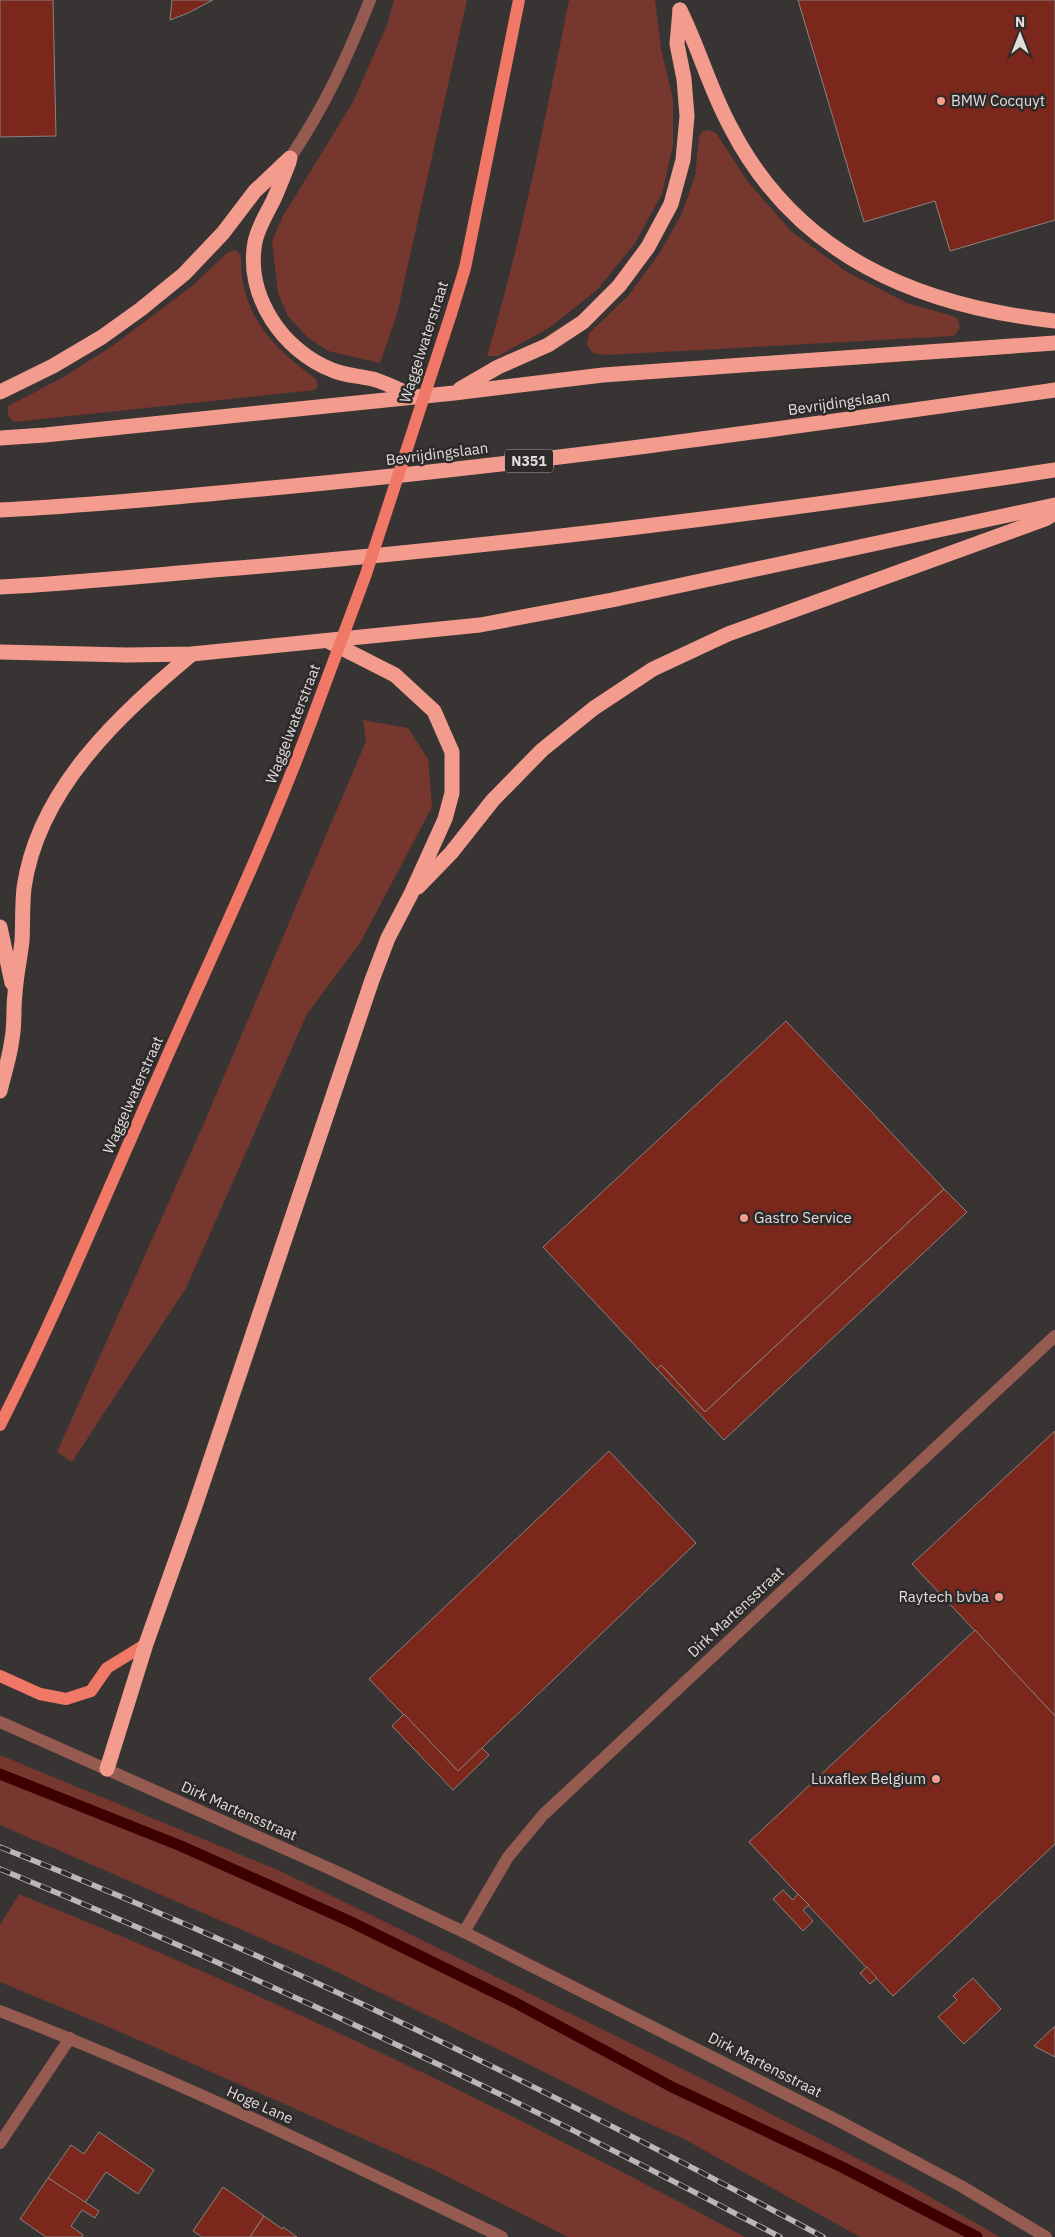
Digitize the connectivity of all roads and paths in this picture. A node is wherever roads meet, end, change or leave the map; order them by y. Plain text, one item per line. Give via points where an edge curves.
1 (370, 0) edge
2 (519, 0) edge
3 (680, 5) edge
4 (290, 158) junction
5 (1055, 321) edge
6 (1055, 343) edge
7 (1055, 390) edge
8 (0, 392) edge
9 (454, 393) junction
10 (413, 396) junction
11 (0, 438) edge
12 (1055, 470) edge
13 (1055, 505) edge
14 (0, 510) edge
15 (1055, 513) edge
16 (0, 587) edge
17 (328, 641) junction
18 (0, 652) edge
19 (192, 654) junction
20 (411, 894) junction
21 (0, 928) edge
22 (15, 994) junction
23 (0, 1091) edge
24 (1055, 1336) edge
25 (0, 1425) edge
26 (146, 1644) junction
27 (0, 1676) edge
28 (0, 1722) edge
29 (107, 1770) junction
30 (464, 1932) junction
31 (0, 2011) edge
32 (70, 2038) junction
33 (0, 2143) edge
34 (502, 2237) edge
35 (1046, 2237) edge

1 - 4 street via 317,118
2 - 25 main road, Waggelwaterstraat, bridge via 465,268 366,574 287,787 66,1291
3 - 5 highway via 708,80 731,129 762,178 803,224 852,261 908,287 968,307
3 - 9 highway via 677,44 687,116 683,160 672,204 648,247 619,286 583,322 548,345
4 - 8 highway via 255,191 223,233 184,274 102,337
4 - 10 highway via 274,200 262,219 255,243 255,270 272,320 287,341 330,370 375,380
6 - 9 highway via 603,375
7 - 14 highway, Bevrijdingslaan / N351 via 741,435 405,476
9 - 10 highway
10 - 11 highway via 45,436
12 - 16 highway via 758,513 576,535 331,560
13 - 17 highway via 480,625
15 - 20 highway via 955,553 728,634 653,669 594,708 542,750 493,800 451,853
17 - 19 highway
17 - 20 highway via 395,675 434,711 452,752 450,801
18 - 19 highway
19 - 22 highway via 121,718 90,752 59,794 36,839 24,888
20 - 26 highway via 388,938 372,980
21 - 22 highway
22 - 23 highway via 12,1038
24 - 30 street, Dirk Martensstraat via 543,1815 508,1857
26 - 27 main road via 107,1668 91,1691 66,1699 40,1694
26 - 29 highway
28 - 29 street, Dirk Martensstraat
29 - 30 street, Dirk Martensstraat
30 - 35 street, Dirk Martensstraat via 837,2120 961,2186
31 - 32 street, Hoge Lane
32 - 33 street
32 - 34 street, Hoge Lane via 322,2150

